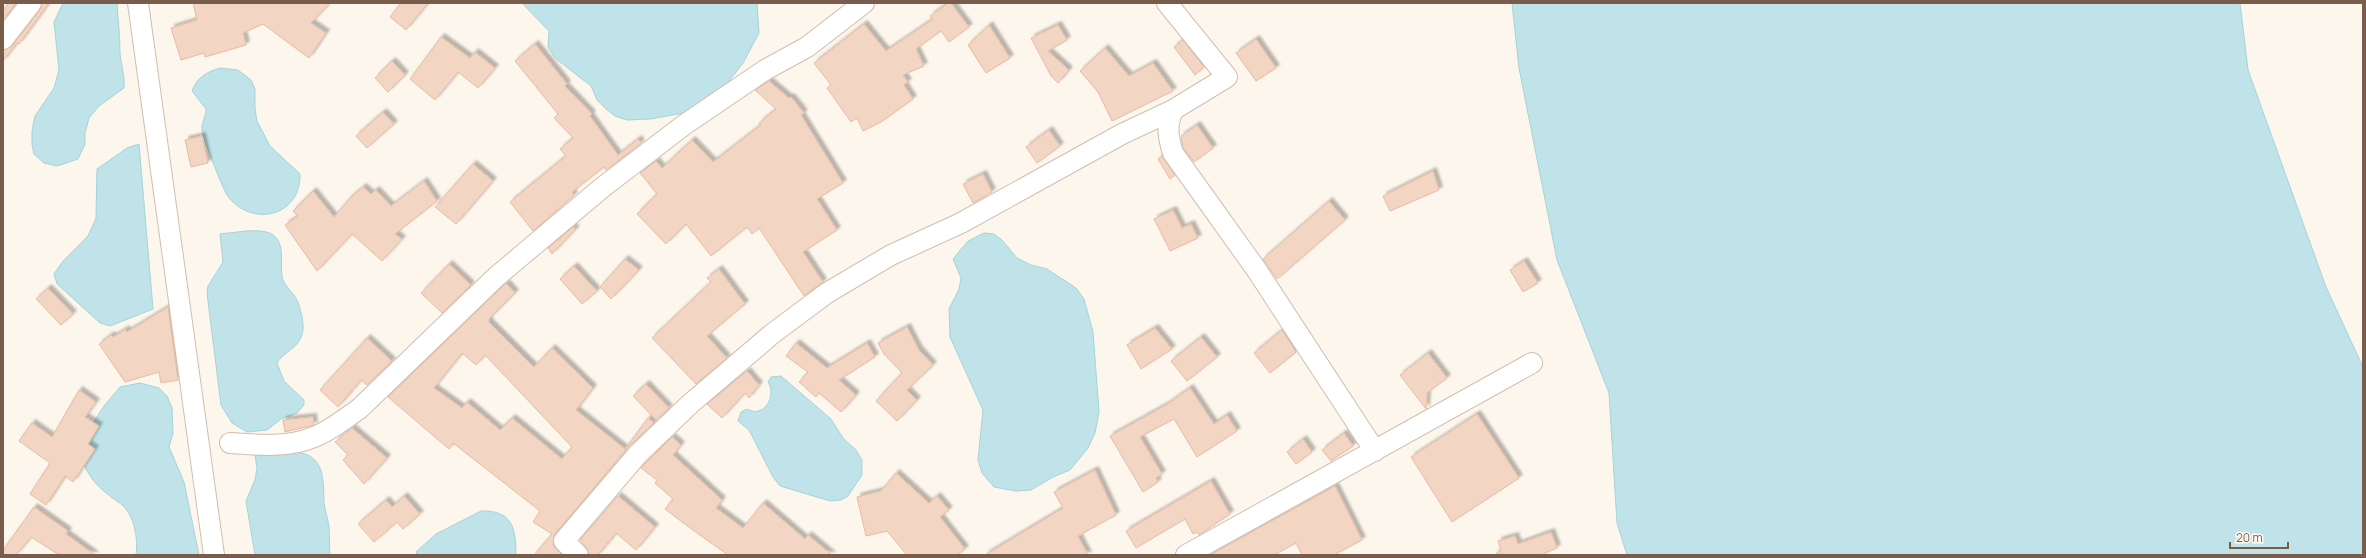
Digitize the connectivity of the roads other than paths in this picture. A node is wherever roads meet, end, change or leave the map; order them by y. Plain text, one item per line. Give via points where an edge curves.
1 (30, 3) edge
2 (138, 3) edge
3 (864, 3) edge
4 (1167, 3) edge
5 (3, 39) edge
6 (1173, 110) junction
7 (1532, 363) dead end
8 (230, 443) dead end
9 (1375, 451) junction
10 (214, 555) edge
11 (578, 555) edge
12 (1186, 555) edge

1 - 5 street
2 - 10 street
3 - 8 street via 807,47 765,70 684,125 603,187 496,277 346,418 313,438 293,443
4 - 6 street via 1226,77
6 - 9 street via 1168,121 1168,136 1173,152 1256,269
6 - 11 street via 1122,134 961,223 891,255 827,293 772,334 690,404 638,454 564,541
7 - 9 street
9 - 12 street

